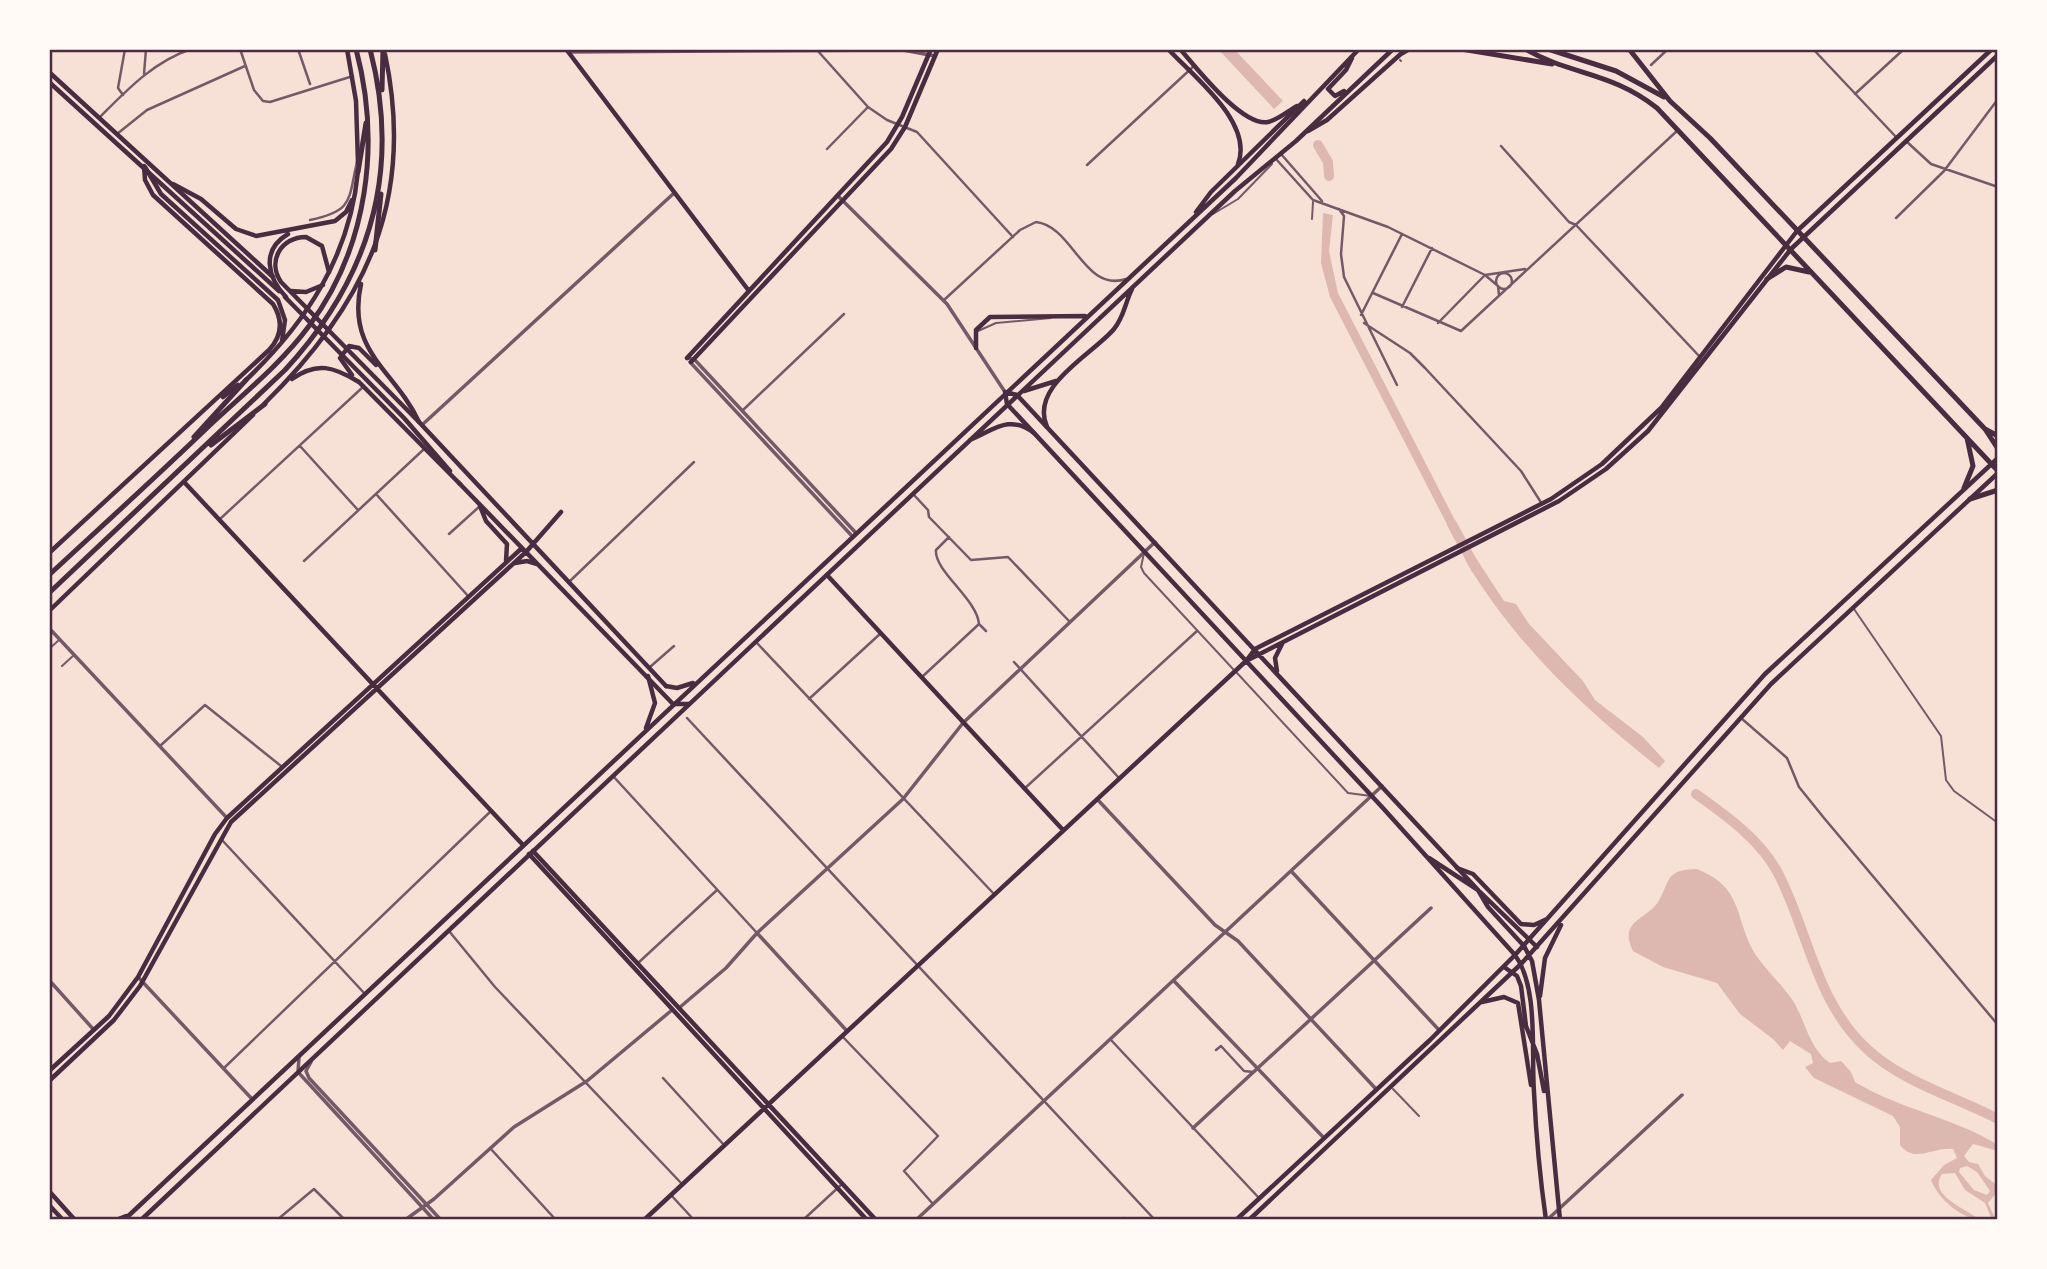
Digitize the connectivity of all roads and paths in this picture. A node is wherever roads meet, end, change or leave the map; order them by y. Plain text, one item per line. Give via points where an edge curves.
1 (125, 49) edge
2 (146, 49) edge
3 (191, 49) edge
4 (245, 49) edge
5 (298, 49) edge
6 (346, 49) edge
7 (356, 49) edge
8 (370, 49) edge
9 (383, 49) edge
10 (903, 49) edge
11 (938, 49) edge
12 (1168, 49) edge
13 (1180, 49) edge
14 (1393, 49) edge
15 (1461, 49) edge
16 (1525, 49) edge
17 (1548, 49) edge
18 (1629, 49) edge
19 (1668, 49) edge
20 (1813, 49) edge
21 (1904, 49) edge
22 (1992, 49) edge
23 (240, 50) edge
24 (817, 50) edge
25 (1406, 50) edge
26 (567, 51) edge
27 (1357, 51) edge
28 (932, 53) edge
29 (1998, 55) edge
30 (1195, 65) junction
31 (1562, 65) junction
32 (1651, 65) dead end
33 (245, 66) junction
34 (1188, 71) junction
35 (49, 72) edge
36 (144, 74) junction
37 (353, 76) junction
38 (49, 82) edge
39 (310, 84) dead end
40 (1354, 85) junction
41 (123, 94) junction
42 (1855, 94) junction
43 (1311, 97) junction
44 (1998, 99) edge
45 (381, 100) junction
46 (1670, 101) junction
47 (1297, 106) junction
48 (868, 107) junction
49 (368, 109) junction
50 (99, 118) junction
51 (898, 125) junction
52 (905, 127) junction
53 (1679, 130) junction
54 (117, 134) junction
55 (1304, 134) junction
56 (1897, 138) junction
57 (1906, 141) junction
58 (1501, 146) dead end
59 (827, 149) dead end
60 (1281, 154) junction
61 (1275, 158) junction
62 (358, 160) junction
63 (1238, 164) junction
64 (1087, 165) dead end
65 (144, 166) junction
66 (1944, 171) junction
67 (358, 172) junction
68 (382, 175) junction
69 (173, 184) junction
70 (1998, 187) edge
71 (355, 193) junction
72 (673, 194) junction
73 (838, 196) junction
74 (843, 200) junction
75 (1313, 200) junction
76 (1324, 204) junction
77 (1339, 209) junction
78 (1896, 218) dead end
79 (1192, 219) junction
80 (1312, 219) dead end
81 (310, 220) dead end
82 (1576, 225) junction
83 (299, 229) junction
84 (1797, 231) junction
85 (1402, 234) junction
86 (1013, 237) junction
87 (1803, 238) junction
88 (1786, 244) junction
89 (1432, 248) junction
90 (1791, 249) junction
91 (375, 250) junction
92 (1531, 265) junction
93 (1504, 274) junction
94 (1813, 274) junction
95 (1485, 275) junction
96 (328, 276) junction
97 (363, 276) junction
98 (1129, 278) junction
99 (1767, 279) junction
100 (324, 284) junction
101 (1136, 284) junction
102 (1498, 286) junction
103 (1510, 286) junction
104 (751, 293) junction
105 (1373, 293) junction
106 (286, 297) junction
107 (1498, 298) junction
108 (943, 301) junction
109 (1402, 307) junction
110 (844, 314) dead end
111 (1085, 316) junction
112 (1360, 316) junction
113 (1364, 323) junction
114 (1438, 323) junction
115 (976, 348) junction
116 (277, 350) junction
117 (1700, 357) junction
118 (690, 360) junction
119 (381, 370) junction
120 (1060, 379) junction
121 (246, 380) junction
122 (359, 382) junction
123 (1396, 385) dead end
124 (363, 387) junction
125 (280, 388) junction
126 (1005, 392) junction
127 (1017, 395) junction
128 (265, 404) junction
129 (1007, 404) junction
130 (205, 410) junction
131 (742, 411) junction
132 (421, 423) junction
133 (1047, 427) junction
134 (1985, 429) junction
135 (1034, 433) junction
136 (1965, 435) junction
137 (1998, 436) edge
138 (966, 442) junction
139 (299, 446) junction
140 (1998, 449) edge
141 (423, 450) junction
142 (179, 455) junction
143 (1998, 458) edge
144 (189, 462) junction
145 (694, 462) dead end
146 (1991, 463) junction
147 (1998, 472) edge
148 (185, 483) junction
149 (460, 484) junction
150 (1964, 488) junction
151 (1998, 490) edge
152 (376, 494) junction
153 (914, 495) junction
154 (1970, 499) junction
155 (1542, 504) junction
156 (480, 506) junction
157 (358, 510) junction
158 (561, 512) dead end
159 (220, 519) junction
160 (516, 529) junction
161 (449, 534) dead end
162 (854, 534) junction
163 (508, 536) junction
164 (949, 537) junction
165 (1479, 539) junction
166 (1155, 542) junction
167 (532, 545) junction
168 (524, 550) junction
169 (1145, 552) junction
170 (49, 553) edge
171 (1451, 554) junction
172 (304, 561) dead end
173 (504, 564) junction
174 (511, 566) junction
175 (543, 568) junction
176 (49, 575) edge
177 (827, 575) junction
178 (568, 583) junction
179 (49, 593) edge
180 (469, 597) junction
181 (1853, 608) junction
182 (49, 611) edge
183 (1070, 622) junction
184 (979, 624) junction
185 (49, 628) edge
186 (986, 631) dead end
187 (1197, 631) junction
188 (881, 633) junction
189 (60, 639) junction
190 (1285, 641) junction
191 (756, 642) junction
192 (674, 646) dead end
193 (49, 649) edge
194 (1255, 649) junction
195 (1259, 654) junction
196 (74, 655) junction
197 (1247, 661) junction
198 (1014, 662) dead end
199 (62, 666) dead end
200 (649, 668) junction
201 (1021, 670) junction
202 (1235, 672) junction
203 (1278, 675) junction
204 (648, 676) junction
205 (922, 677) junction
206 (698, 682) junction
207 (376, 685) junction
208 (809, 699) junction
209 (673, 704) junction
210 (691, 704) junction
211 (687, 718) dead end
212 (1741, 718) junction
213 (963, 723) junction
214 (644, 732) junction
215 (1081, 736) junction
216 (160, 746) junction
217 (285, 769) junction
218 (613, 776) junction
219 (1119, 778) junction
220 (1382, 786) junction
221 (1024, 789) junction
222 (1372, 796) junction
223 (903, 799) junction
224 (1097, 799) junction
225 (492, 811) junction
226 (229, 820) junction
227 (1998, 823) edge
228 (1063, 830) junction
229 (220, 838) junction
230 (523, 845) junction
231 (531, 853) junction
232 (1427, 858) junction
233 (827, 868) junction
234 (1457, 868) junction
235 (1292, 872) junction
236 (718, 890) junction
237 (1478, 890) junction
238 (994, 894) junction
239 (1430, 908) dead end
240 (1567, 916) junction
241 (1551, 917) junction
242 (449, 930) junction
243 (1228, 932) junction
244 (757, 933) junction
245 (1529, 941) junction
246 (1524, 947) junction
247 (1538, 947) junction
248 (1515, 955) junction
249 (1530, 955) junction
250 (1374, 960) junction
251 (335, 962) junction
252 (637, 964) junction
253 (1521, 964) junction
254 (918, 965) junction
255 (1504, 967) junction
256 (1513, 972) junction
257 (138, 977) junction
258 (49, 981) edge
259 (1174, 981) junction
260 (143, 982) junction
261 (365, 994) junction
262 (1539, 1000) junction
263 (1482, 1002) junction
264 (675, 1009) junction
265 (1311, 1018) junction
266 (1998, 1024) edge
267 (94, 1030) junction
268 (1438, 1030) junction
269 (845, 1033) junction
270 (1111, 1040) junction
271 (1533, 1042) junction
272 (1216, 1050) dead end
273 (299, 1055) junction
274 (313, 1058) junction
275 (223, 1068) junction
276 (1255, 1070) junction
277 (49, 1071) edge
278 (298, 1072) junction
279 (663, 1078) dead end
280 (49, 1081) edge
281 (587, 1081) junction
282 (1391, 1087) junction
283 (1376, 1089) junction
284 (1534, 1095) junction
285 (1682, 1095) dead end
286 (1547, 1098) junction
287 (252, 1099) junction
288 (1045, 1102) junction
289 (766, 1107) junction
290 (1419, 1116) dead end
291 (1192, 1128) junction
292 (1324, 1138) junction
293 (724, 1145) junction
294 (489, 1148) junction
295 (682, 1184) junction
296 (840, 1186) junction
297 (49, 1191) edge
298 (671, 1195) junction
299 (1259, 1198) junction
300 (933, 1204) junction
301 (49, 1205) edge
302 (424, 1206) junction
303 (1559, 1209) junction
304 (130, 1214) junction
305 (76, 1219) edge
306 (63, 1220) edge
307 (116, 1220) edge
308 (124, 1220) edge
309 (141, 1220) edge
310 (277, 1220) edge
311 (345, 1220) edge
312 (405, 1220) edge
313 (434, 1220) edge
314 (441, 1220) edge
315 (556, 1220) edge
316 (644, 1220) edge
317 (694, 1220) edge
318 (803, 1220) edge
319 (867, 1220) edge
320 (876, 1220) edge
321 (916, 1220) edge
322 (1155, 1220) edge
323 (1236, 1220) edge
324 (1250, 1220) edge
325 (1546, 1220) edge
326 (1560, 1220) edge

1 - 41 street via 118,88
2 - 36 street
3 - 36 street
4 - 23 street
5 - 39 street
6 - 37 main road
7 - 49 highway
8 - 45 highway
9 - 45 highway
9 - 91 main road via 393,134 388,203
10 - 24 street
10 - 28 street
11 - 28 main road
12 - 34 main road
13 - 30 main road
14 - 40 main road
15 - 31 highway
16 - 31 highway
17 - 46 highway via 1626,76
18 - 46 highway
19 - 32 street
20 - 42 street
21 - 42 street
22 - 56 main road
23 - 33 street
24 - 26 street
24 - 48 street
25 - 55 main road via 1327,120
26 - 72 main road
27 - 40 main road via 1328,89 1335,96
27 - 43 main road
28 - 51 main road
28 - 52 main road
29 - 57 main road
30 - 34 street
30 - 47 main road via 1238,111 1257,121 1271,121
31 - 53 highway via 1604,76 1641,96
33 - 37 street via 257,96 270,102
33 - 54 street via 147,110
34 - 63 main road via 1237,125 1242,153
34 - 64 street
35 - 50 main road
36 - 41 street
37 - 62 main road
38 - 65 main road
40 - 55 main road
41 - 50 street
42 - 56 street
43 - 47 main road
43 - 79 main road
44 - 66 street
45 - 68 highway
46 - 84 highway
47 - 63 main road
48 - 51 street
48 - 59 street
49 - 67 highway
49 - 142 highway via 369,158 363,206 352,245 327,298 286,354
50 - 54 main road
51 - 52 street
51 - 73 main road
52 - 74 main road
52 - 86 street via 917,132
53 - 82 street
53 - 88 highway
54 - 69 main road
55 - 60 main road
56 - 84 main road
57 - 66 street
57 - 87 main road
58 - 82 street
60 - 61 main road
60 - 76 street
61 - 75 street
61 - 101 main road
62 - 67 main road
62 - 81 street via 346,205 335,214
63 - 79 main road via 1204,199
65 - 106 main road
65 - 116 main road via 161,194 278,300 286,324
65 - 130 main road via 153,195 275,306 280,328 269,350
66 - 70 street
66 - 78 street
67 - 71 main road
68 - 91 highway
68 - 144 highway via 363,250 328,319 285,370
69 - 83 main road via 201,199 231,226 256,236
69 - 100 main road via 288,290 306,292
71 - 83 main road via 341,217
71 - 96 main road
72 - 104 main road
72 - 132 street
73 - 74 street
73 - 104 main road
74 - 104 main road
74 - 108 street
75 - 76 street
75 - 80 lane
76 - 77 street
77 - 85 street
77 - 112 street via 1344,216 1341,264
79 - 98 main road
82 - 92 street
82 - 117 street
83 - 106 main road via 277,243 269,260 271,277
84 - 87 highway
84 - 88 main road
85 - 89 street
85 - 105 street
86 - 98 street via 1032,223 1047,224 1098,277 1115,282
86 - 108 street
87 - 90 main road
87 - 134 highway
88 - 90 highway
88 - 117 main road
89 - 95 street
89 - 109 street
90 - 94 highway
90 - 99 main road
91 - 97 main road
92 - 93 street
92 - 103 street
93 - 95 street
93 - 102 street via 1496,279
93 - 103 street via 1510,277
94 - 99 highway via 1789,267
94 - 136 highway
95 - 102 street
95 - 114 street
96 - 100 main road
96 - 132 main road via 325,251 318,242 293,238 280,248 275,262 278,278
97 - 119 main road via 359,327
97 - 125 main road via 323,341
98 - 111 main road
99 - 165 main road via 1669,408 1633,446 1567,496
100 - 116 main road
101 - 120 main road via 1116,326
101 - 127 main road
102 - 103 street
102 - 107 street
103 - 107 street
104 - 118 main road
105 - 109 street
105 - 112 street
106 - 149 main road via 404,418
107 - 114 street via 1461,331
108 - 115 street
109 - 114 street
110 - 131 street
111 - 115 main road via 990,317 979,325
111 - 126 main road
112 - 113 street
113 - 123 street
113 - 155 street via 1425,368 1521,471
115 - 126 street
116 - 121 main road
117 - 155 main road via 1628,442 1582,480
118 - 131 street
118 - 162 street
119 - 122 main road via 359,348 349,346 340,358
119 - 132 main road
120 - 127 main road
120 - 133 main road via 1046,400
121 - 130 main road
121 - 142 highway
122 - 124 main road
122 - 125 main road via 339,370 320,367
124 - 139 street
124 - 141 main road
125 - 128 main road
126 - 127 main road
126 - 129 main road
126 - 162 main road
127 - 129 main road
127 - 133 main road
128 - 144 highway
128 - 148 main road
129 - 135 main road
129 - 138 main road
130 - 170 main road
131 - 162 street
132 - 160 main road
133 - 166 main road
134 - 137 highway
134 - 140 highway
135 - 138 main road via 1004,424
135 - 169 main road
136 - 146 highway
136 - 150 highway via 1973,464
138 - 153 main road
139 - 157 street
139 - 159 street
141 - 149 main road
141 - 152 street
142 - 176 highway
143 - 146 main road
144 - 179 highway
145 - 178 street
146 - 147 highway
146 - 150 main road
147 - 154 main road
148 - 159 main road
148 - 182 main road
149 - 156 main road
150 - 241 main road via 1766,674
151 - 154 highway
152 - 157 street
152 - 180 street
153 - 164 street
153 - 177 main road
154 - 181 main road
155 - 165 main road
156 - 161 street
156 - 163 main road
156 - 173 main road via 486,521 507,544
157 - 172 street
158 - 167 main road
159 - 207 main road
160 - 163 main road
160 - 167 main road
162 - 206 main road
163 - 168 main road
164 - 183 street via 973,561 1008,557
164 - 184 street via 936,550 936,558 965,596
165 - 171 main road
166 - 169 street
166 - 194 main road
167 - 168 main road
167 - 178 main road
168 - 173 main road
168 - 174 main road
168 - 175 main road
169 - 183 street
169 - 187 lane via 1142,570
169 - 197 main road
171 - 190 main road
171 - 194 main road
173 - 180 main road
174 - 175 main road via 527,561
174 - 207 main road
175 - 204 main road
177 - 188 main road
177 - 191 main road
178 - 200 main road
180 - 207 main road
181 - 212 main road
181 - 227 lane via 1941,736 1946,780
183 - 201 street
184 - 186 street
184 - 205 street
185 - 189 street
187 - 202 lane
187 - 215 street
188 - 205 main road
188 - 208 street
189 - 193 lane
189 - 196 street
190 - 195 main road
190 - 203 main road via 1275,658
191 - 208 street
191 - 210 main road
192 - 200 street
194 - 195 main road
194 - 197 main road
195 - 197 main road
195 - 203 main road
196 - 199 lane
196 - 216 street
197 - 202 main road
197 - 222 main road
198 - 201 street
200 - 206 main road via 666,686
201 - 213 street
201 - 215 street
202 - 219 main road
202 - 222 lane via 1348,793
203 - 220 main road
204 - 209 main road
204 - 214 main road via 655,703
205 - 213 main road
206 - 209 main road
207 - 217 main road
207 - 225 main road
208 - 223 street
209 - 210 main road
209 - 214 main road
210 - 218 main road
211 - 233 street
212 - 240 main road
212 - 266 street via 1787,758 1807,797
213 - 221 main road
213 - 223 street
214 - 230 main road
215 - 219 street
215 - 221 street
216 - 217 street via 205,705
216 - 226 street
217 - 226 main road
218 - 231 main road
218 - 236 street
219 - 224 main road
220 - 222 street
220 - 234 main road
221 - 228 main road
222 - 232 main road
222 - 235 street
223 - 233 street
223 - 238 street
224 - 228 main road
224 - 243 street via 1215,925
225 - 230 main road
225 - 251 street
226 - 229 main road
226 - 257 main road via 215,834
228 - 238 main road
229 - 251 street
229 - 260 main road
230 - 261 main road
231 - 242 main road
231 - 252 main road
231 - 264 main road
232 - 237 main road
232 - 248 main road
233 - 244 street
233 - 254 street
234 - 237 main road
234 - 241 main road via 1473,874 1521,924 1534,925
235 - 243 street
235 - 250 street
236 - 244 street
236 - 252 street
237 - 245 main road
237 - 246 main road
238 - 254 main road
239 - 250 street
240 - 247 main road
240 - 262 main road via 1545,958
241 - 245 main road
242 - 274 main road
242 - 281 street via 504,997
243 - 259 street
243 - 265 street
244 - 264 street via 726,968
244 - 269 street
245 - 246 main road
245 - 247 main road
246 - 248 main road
246 - 249 main road
247 - 249 main road
248 - 253 main road
248 - 255 main road
249 - 253 main road
249 - 262 main road
250 - 265 street
250 - 268 street
251 - 261 street
251 - 275 street
252 - 264 main road
253 - 256 main road
253 - 271 main road
254 - 269 main road
254 - 288 street
255 - 256 main road
255 - 268 main road
256 - 263 main road
256 - 271 main road via 1521,986
257 - 260 street
257 - 267 main road
258 - 267 street
259 - 270 street
259 - 276 street
260 - 275 street
260 - 280 main road via 114,1020
261 - 273 main road
262 - 286 main road
263 - 282 main road
263 - 284 main road via 1504,997 1518,1003
264 - 281 street
264 - 289 main road
265 - 276 street
265 - 283 street
267 - 277 main road
268 - 283 main road
269 - 289 main road
269 - 300 street via 937,1136 904,1171
270 - 288 street
270 - 291 street
271 - 284 main road
271 - 286 main road
272 - 276 street via 1221,1046 1244,1071
273 - 278 street
273 - 287 main road
274 - 278 main road
274 - 302 street via 306,1071 309,1078
275 - 287 street
276 - 291 street
276 - 292 street
278 - 302 street
278 - 309 main road
279 - 293 street
281 - 294 street
281 - 295 street
282 - 290 lane
282 - 324 main road
283 - 292 main road
284 - 325 main road
285 - 303 street
286 - 303 main road
287 - 304 main road
288 - 300 street
288 - 322 street
289 - 293 main road
289 - 296 main road
291 - 299 street
292 - 299 main road
293 - 295 main road
294 - 302 street
294 - 315 street
295 - 298 main road
296 - 318 street
296 - 319 main road
296 - 320 main road
297 - 305 main road
298 - 316 main road
298 - 317 street
299 - 323 main road
300 - 321 street
301 - 306 main road
302 - 312 street
302 - 313 street
302 - 314 street
303 - 325 street
303 - 326 main road
304 - 307 main road
304 - 308 main road
310 - 311 street via 314,1189

